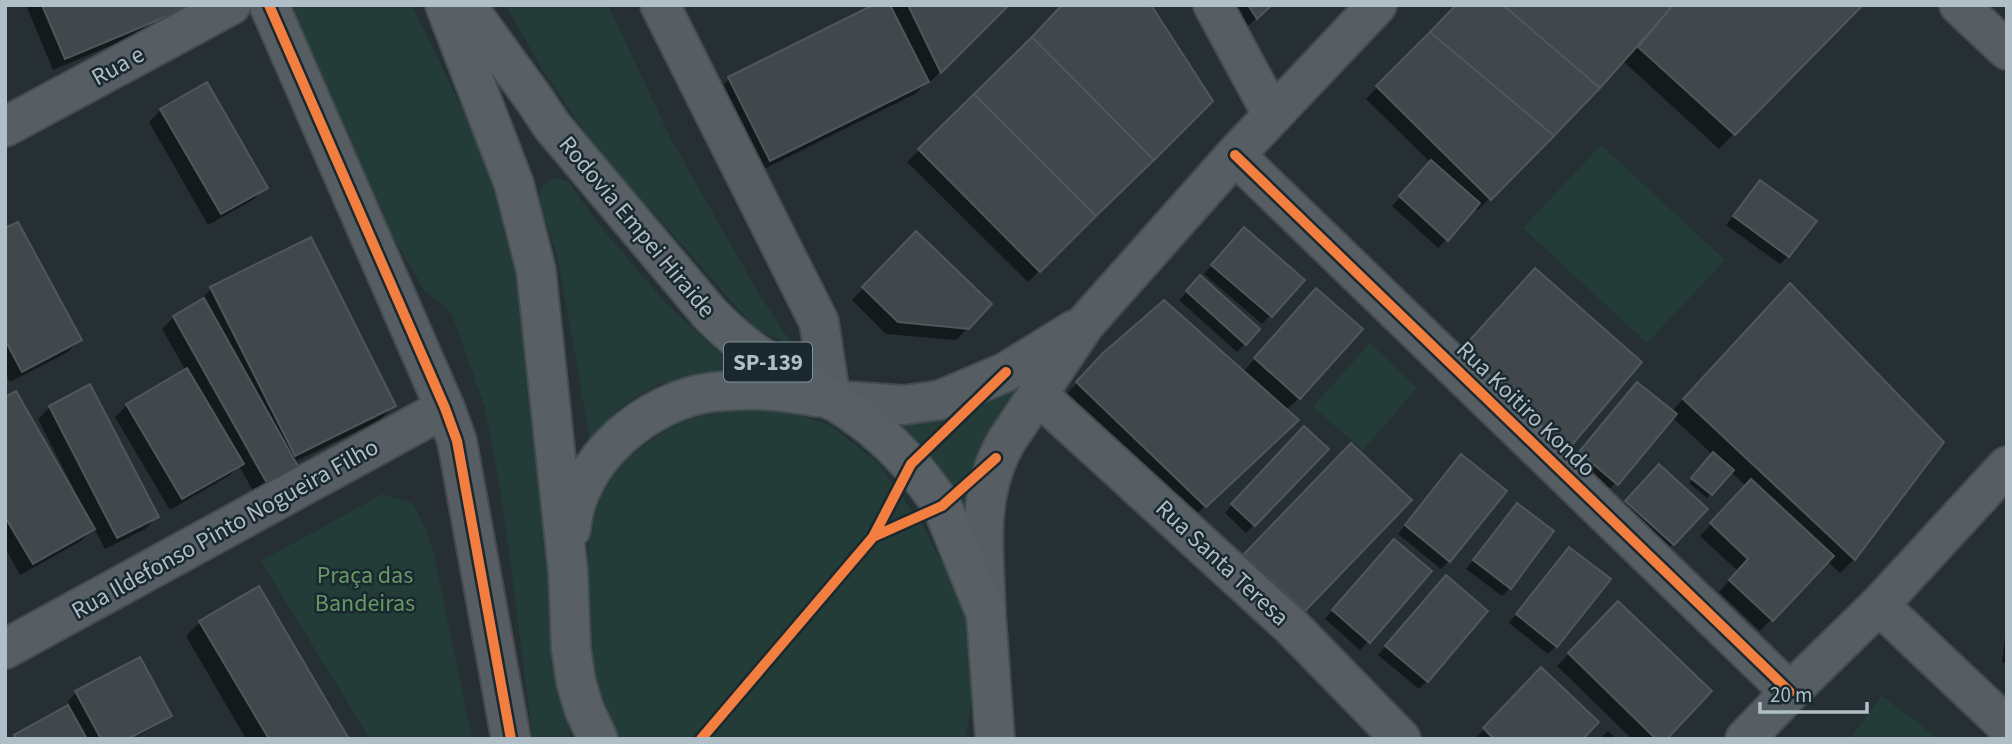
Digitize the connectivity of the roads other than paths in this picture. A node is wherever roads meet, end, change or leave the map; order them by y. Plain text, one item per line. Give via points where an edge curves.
1 (231, 5) edge
2 (269, 5) edge
3 (445, 5) edge
4 (466, 5) edge
5 (660, 5) edge
6 (1213, 5) edge
7 (1377, 5) edge
8 (1959, 5) edge
9 (2007, 50) edge
10 (1272, 114) junction
11 (5, 127) edge
12 (1235, 155) junction
13 (1085, 324) junction
14 (1037, 394) junction
15 (831, 400) junction
16 (445, 408) junction
17 (2007, 466) edge
18 (568, 572) junction
19 (1880, 605) junction
20 (986, 614) junction
21 (5, 649) edge
22 (991, 675) junction
23 (1790, 692) junction
24 (2007, 726) edge
25 (511, 739) edge
26 (598, 739) edge
27 (984, 739) edge
28 (995, 739) edge
29 (1401, 739) edge
30 (1745, 739) edge

1 - 11 street, Rua e
2 - 16 street
3 - 18 main road via 514,184 536,270
4 - 15 main road, Rodovia Empei Hiraide / SP-139 via 552,126 710,314 756,354
5 - 15 street via 819,322
6 - 10 street
7 - 10 street
8 - 9 street
10 - 12 street
12 - 13 street
12 - 23 street, Rua Koitiro Kondo
13 - 14 street
13 - 15 street via 1006,372 940,400 904,405
14 - 20 street via 996,458 988,484 983,514
14 - 29 street, Rua Santa Teresa via 1292,626
15 - 18 main road via 779,391 712,392 655,412 612,443 581,489 572,522
15 - 20 main road, Rodovia Empei Hiraide / SP-139 via 880,434 932,491
16 - 21 street, Rua Ildefonso Pinto Nogueira Filho
16 - 25 street via 465,480
17 - 19 street
18 - 26 main road via 576,682
19 - 23 street
19 - 24 street
20 - 22 main road, Rodovia Empei Hiraide / SP-139
22 - 27 main road
22 - 28 main road, Rodovia Empei Hiraide / SP-139
23 - 30 street

